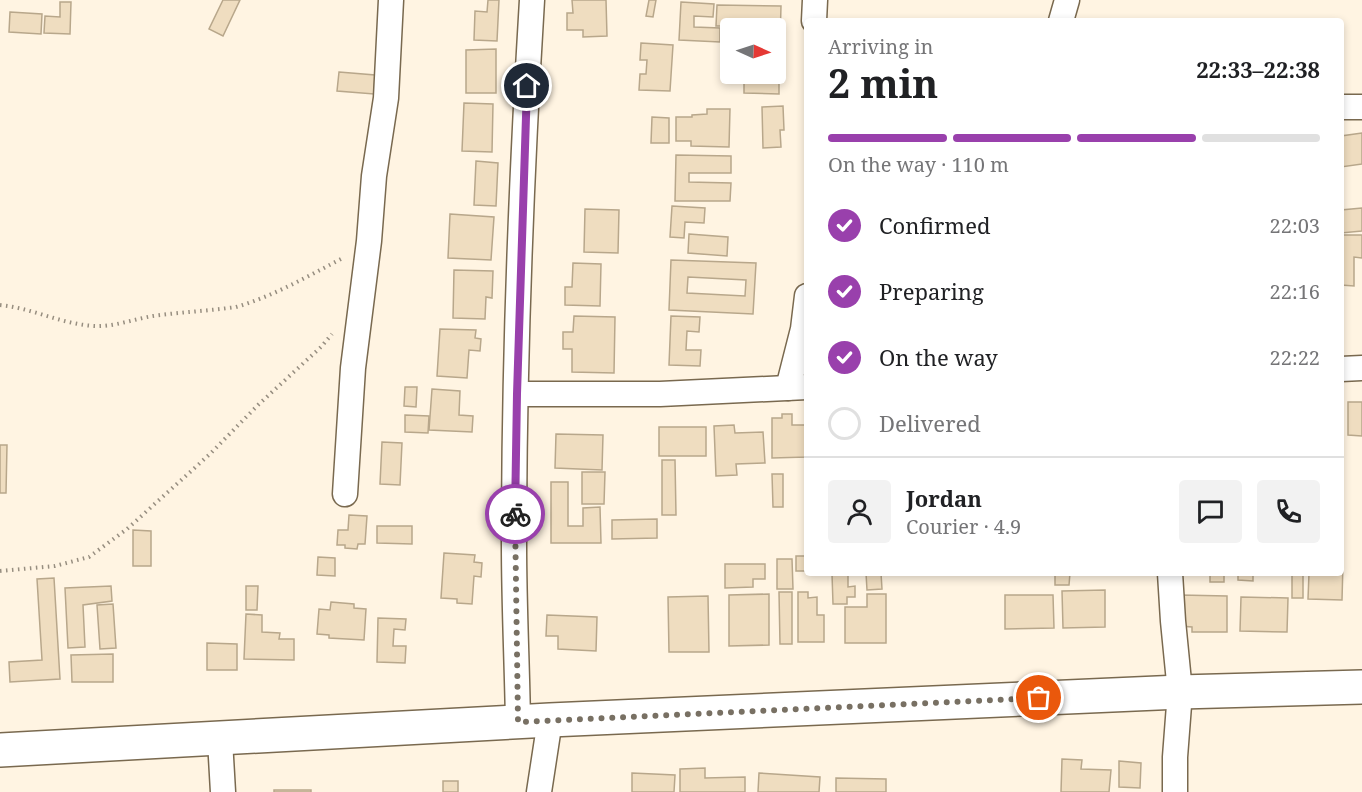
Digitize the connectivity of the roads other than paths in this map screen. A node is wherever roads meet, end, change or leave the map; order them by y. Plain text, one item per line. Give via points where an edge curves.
1 (391, 0) edge
2 (532, 0) edge
3 (815, 0) edge
4 (1067, 0) edge
5 (814, 18) edge
6 (1062, 18) edge
7 (1344, 107) edge
8 (1362, 107) edge
9 (804, 320) edge
10 (1362, 368) edge
11 (1344, 369) edge
12 (797, 387) edge
13 (517, 394) junction
14 (345, 494) dead end
15 (1170, 576) edge
16 (1362, 687) edge
17 (1180, 692) junction
18 (550, 720) junction
19 (518, 722) junction
20 (220, 740) junction
21 (0, 750) edge
22 (224, 792) edge
23 (538, 792) edge
24 (1176, 792) edge

1 - 14 street via 386,98 353,368
2 - 13 street
3 - 5 street
4 - 6 street
7 - 8 street
9 - 12 street
10 - 11 street
12 - 13 street via 660,394
13 - 19 street via 514,544
15 - 17 street
16 - 17 street
17 - 18 street
17 - 24 street
18 - 19 street
18 - 23 street
19 - 20 street
20 - 21 street
20 - 22 street

